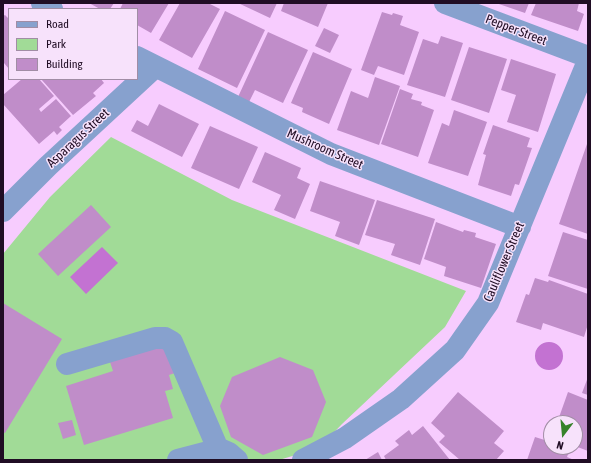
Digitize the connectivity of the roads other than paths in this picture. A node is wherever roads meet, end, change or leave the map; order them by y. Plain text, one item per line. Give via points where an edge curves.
1 (445, 3) edge
2 (588, 57) edge
3 (588, 61) edge
4 (146, 62) edge
5 (138, 70) edge
6 (129, 80) edge
7 (3, 211) edge
8 (520, 227) junction
9 (67, 364) dead end
10 (218, 449) junction
11 (178, 460) edge
12 (237, 460) edge
13 (304, 460) edge

1 - 2 street, Pepper Street
3 - 8 street, Cauliflower Street
4 - 5 street, Asparagus Street
4 - 8 street, Mushroom Street via 331,154
6 - 7 street, Asparagus Street
8 - 13 street, Cauliflower Street via 488,303 455,350 401,399 345,438
9 - 10 street via 155,338 165,338 172,342
10 - 11 street
10 - 12 street via 225,450

